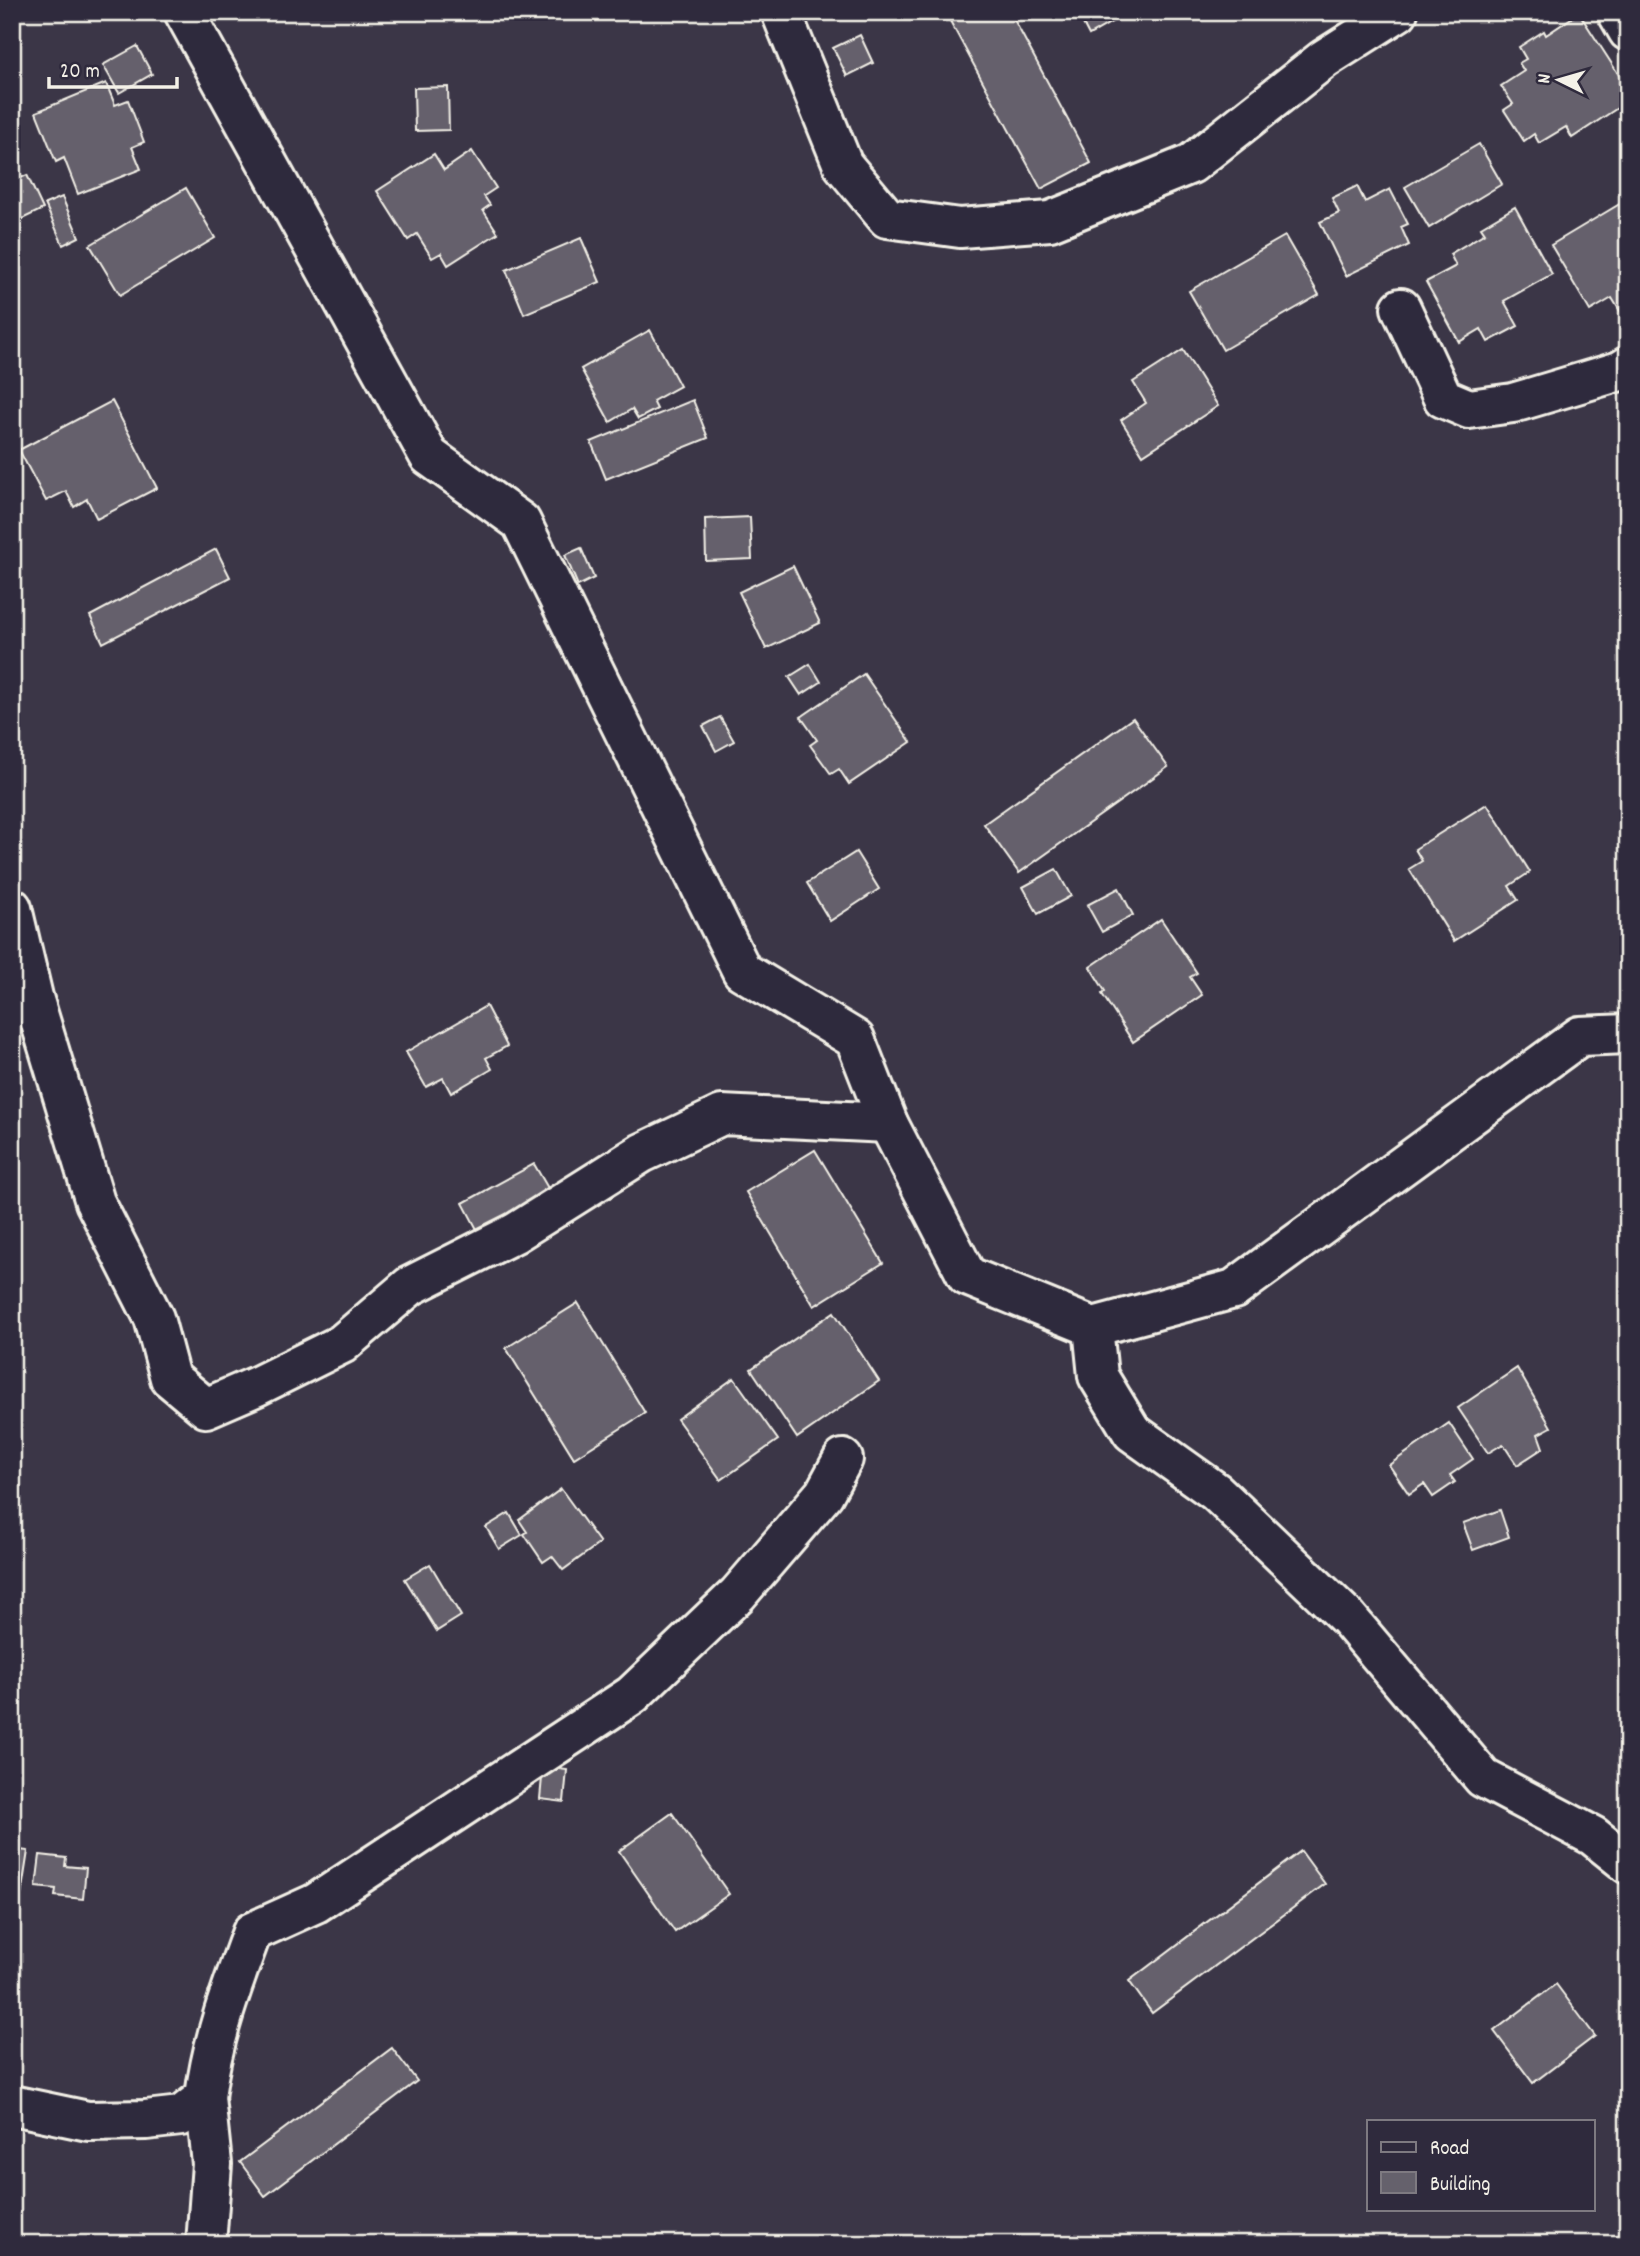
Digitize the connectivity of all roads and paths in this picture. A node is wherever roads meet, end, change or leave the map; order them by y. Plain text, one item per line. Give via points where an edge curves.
1 (184, 12) edge
2 (781, 12) edge
3 (1398, 12) edge
4 (1617, 12) edge
5 (1628, 31) edge
6 (1401, 308) dead end
7 (1628, 366) edge
8 (12, 908) edge
9 (1628, 1034) edge
10 (888, 1123) junction
11 (1093, 1327) junction
12 (843, 1459) dead end
13 (1628, 1864) edge
14 (205, 2097) junction
15 (12, 2105) edge
16 (205, 2244) edge

1 - 10 street via 429,456 521,522 743,971 855,1039
2 - 3 street via 843,165 887,218 960,228 1050,221 1191,164 1324,60
4 - 5 street
6 - 7 street via 1443,398 1469,409 1513,403
8 - 10 street via 33,997 95,1202 154,1318 170,1378 206,1408 342,1344 410,1286 515,1233 642,1153 722,1115
9 - 11 street via 1580,1036 1234,1289
10 - 11 street via 967,1276
11 - 13 street via 1098,1376 1132,1432 1216,1492 1348,1618 1483,1778 1593,1836
12 - 14 street via 824,1494 738,1594 632,1695 316,1903 252,1933 219,2027
14 - 15 street via 181,2116 146,2120 88,2121
14 - 16 street via 212,2164

